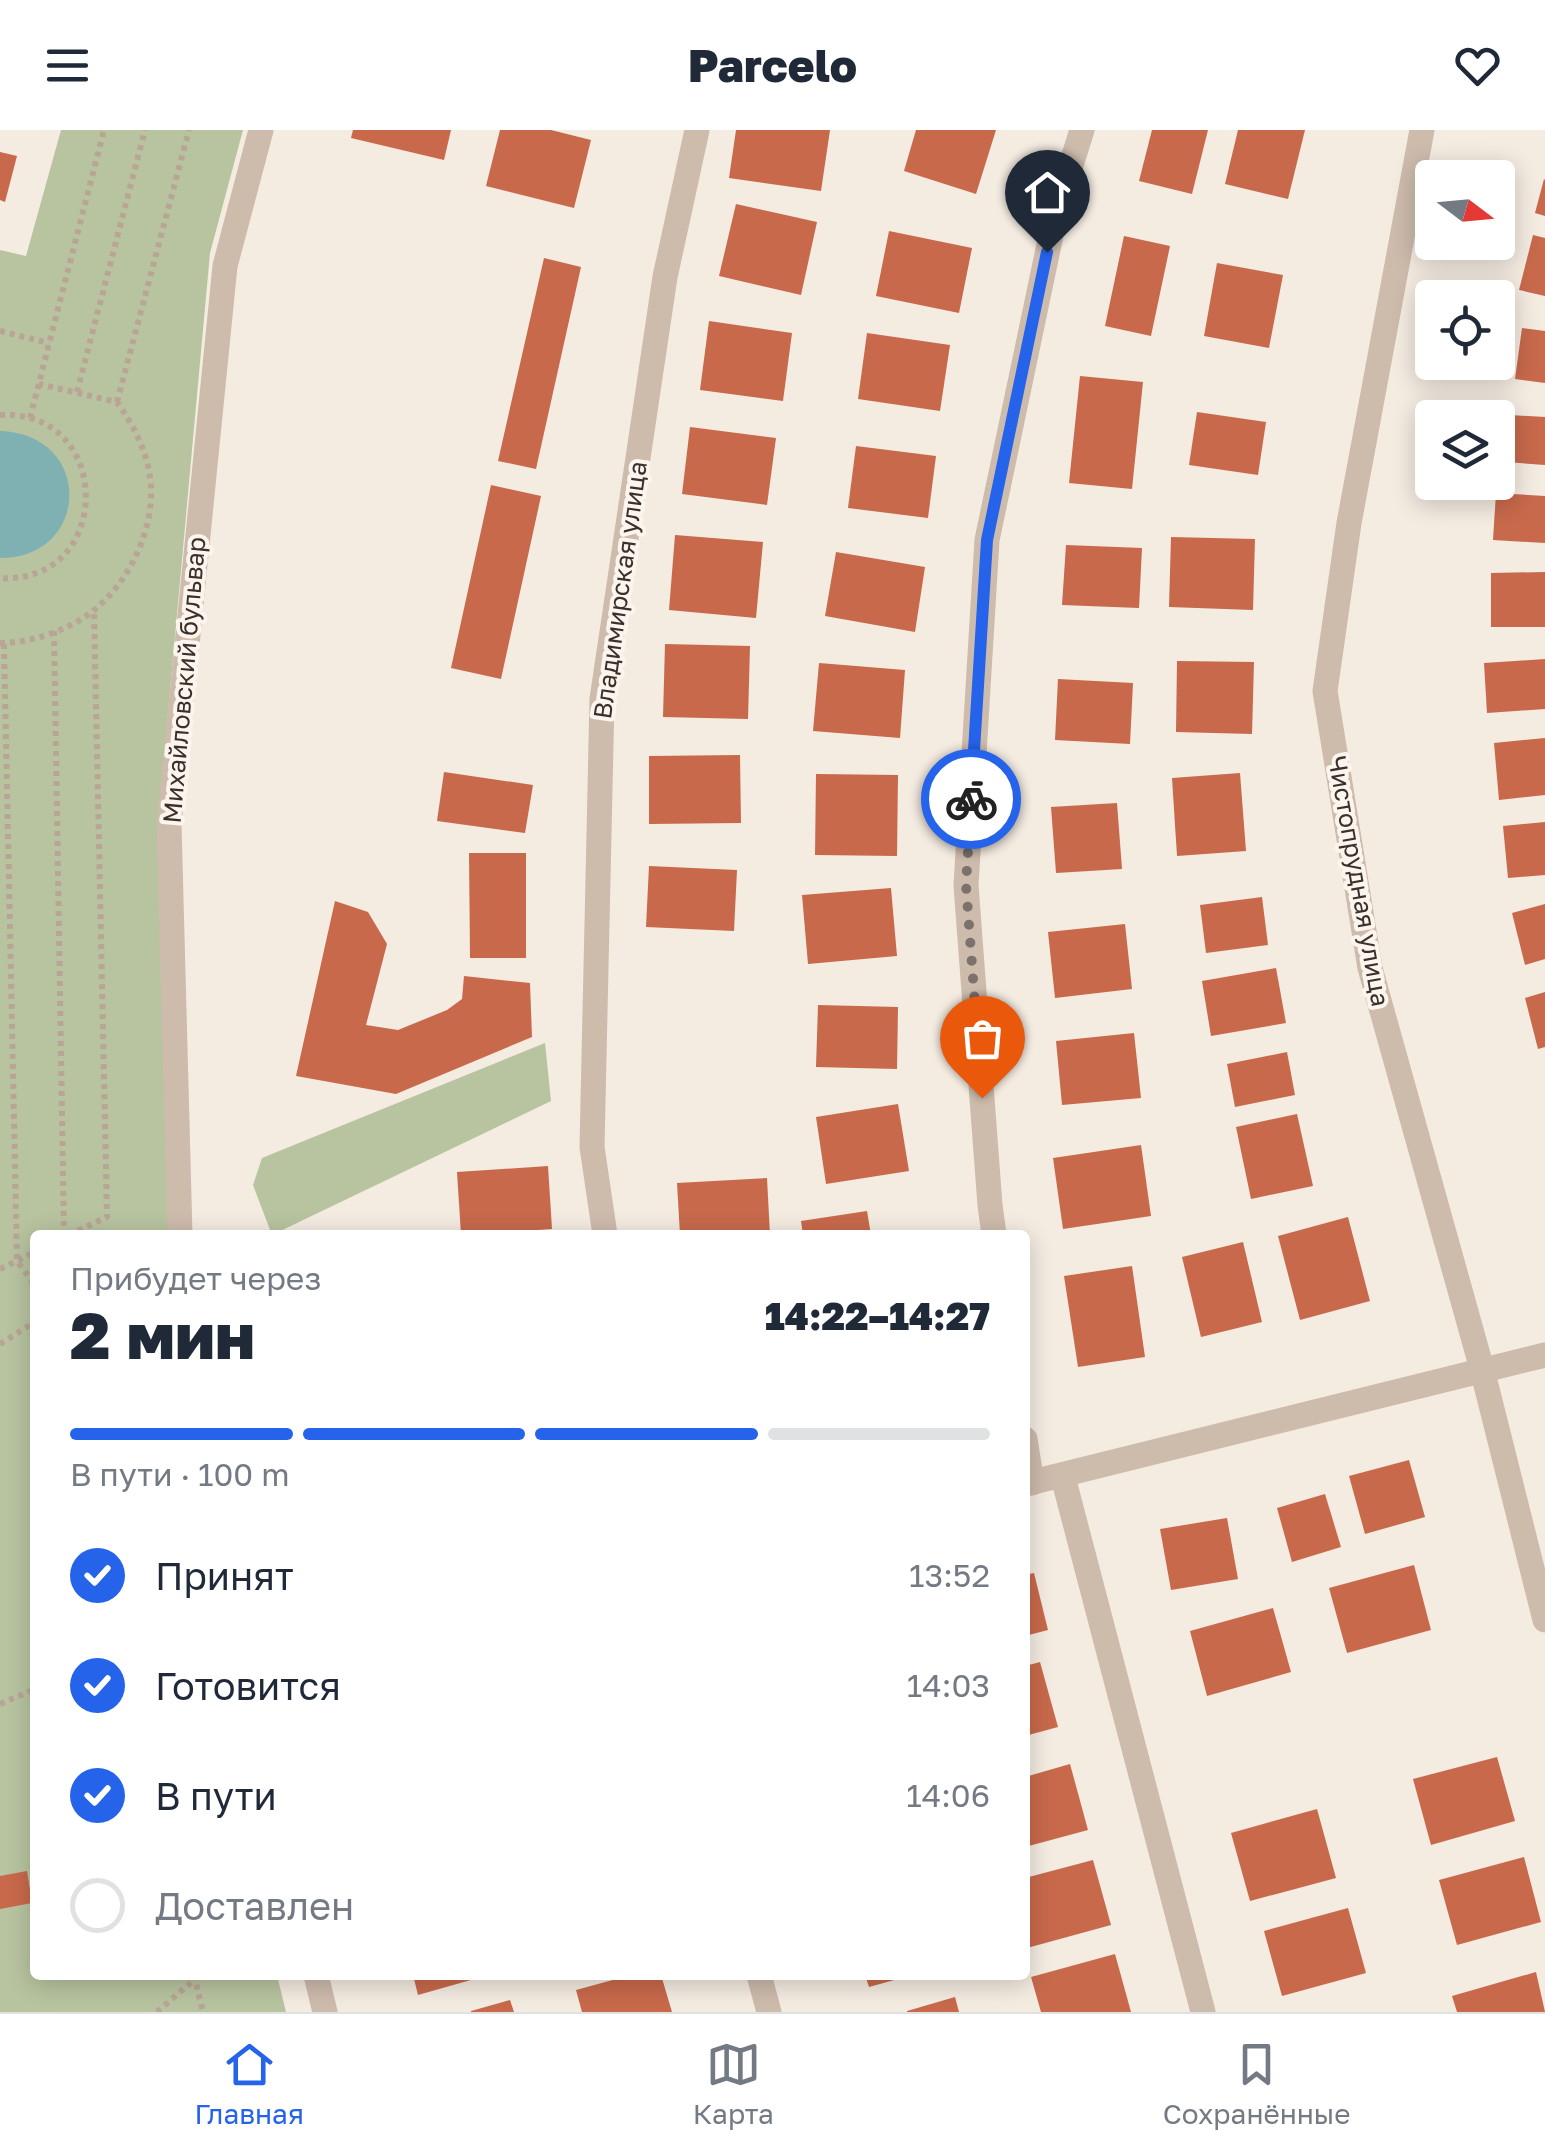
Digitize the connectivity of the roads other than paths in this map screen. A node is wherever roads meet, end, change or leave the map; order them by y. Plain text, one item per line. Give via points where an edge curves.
1 (261, 130) edge
2 (697, 130) edge
3 (1082, 130) edge
4 (1422, 130) edge
5 (180, 1230) edge
6 (604, 1230) edge
7 (993, 1230) edge
8 (1545, 1355) edge
9 (1482, 1369) junction
10 (1063, 1477) junction
11 (1030, 1483) edge
12 (1545, 1620) edge
13 (317, 1980) edge
14 (760, 1980) edge
15 (325, 2012) edge
16 (769, 2012) edge
17 (1202, 2012) edge

1 - 5 street, Михайловский бульвар via 224,266 169,824
2 - 6 street, Владимирская улица via 665,277 602,700 592,1146
3 - 7 street via 1055,216 987,540 966,885
4 - 9 street, Чистопрудная улица via 1349,522 1326,692 1370,968
8 - 9 street
9 - 10 street
9 - 12 street, Чистопрудная улица
10 - 11 street
10 - 17 street
13 - 15 street
14 - 16 street

